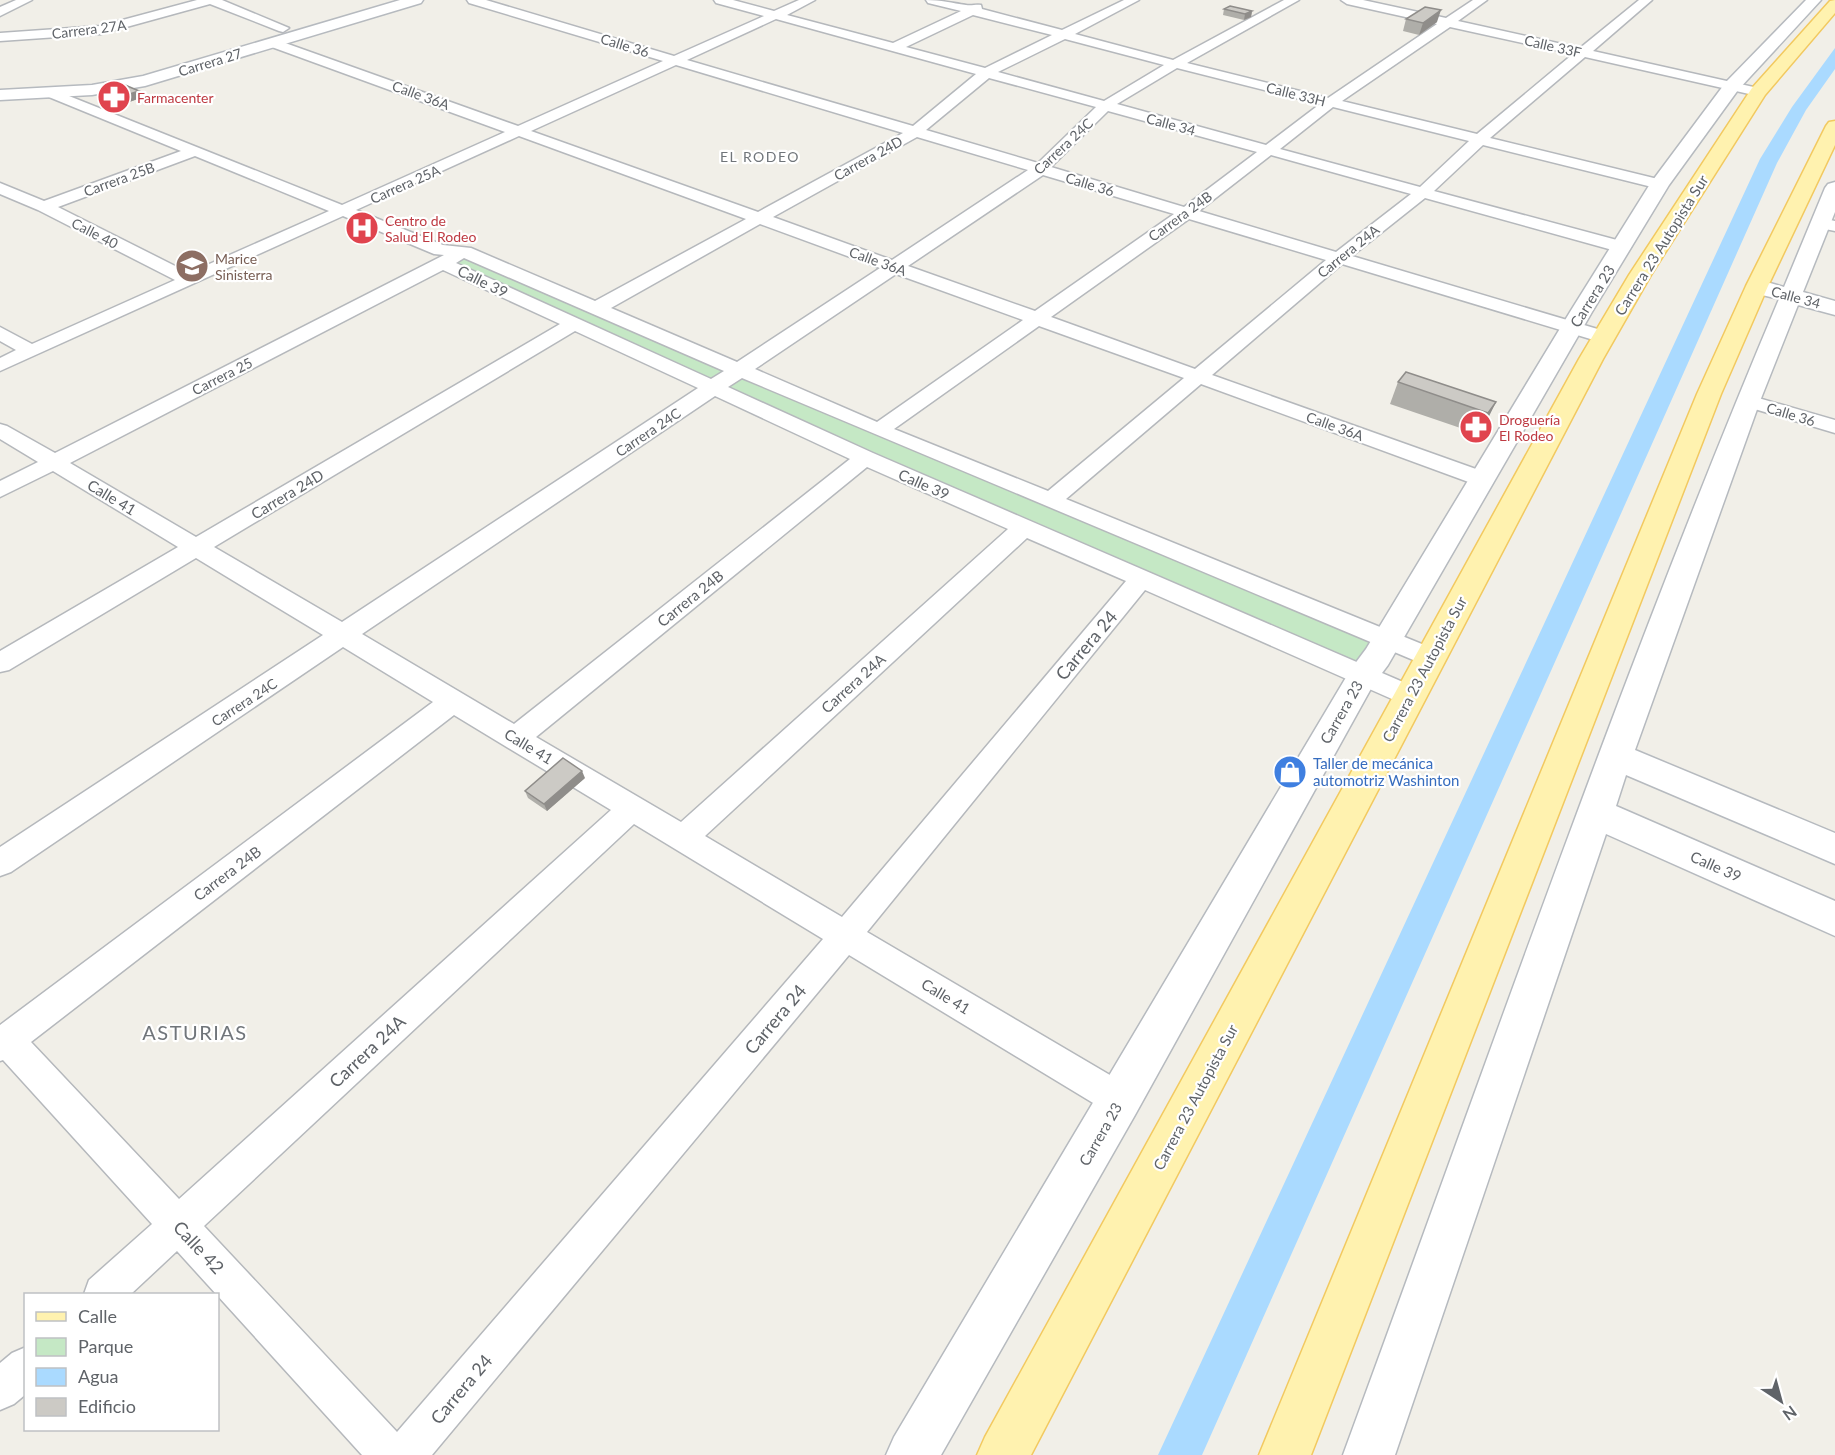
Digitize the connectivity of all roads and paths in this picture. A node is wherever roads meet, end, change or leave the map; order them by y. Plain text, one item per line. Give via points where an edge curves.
1 (26, 0) edge
2 (211, 0) edge
3 (379, 0) edge
4 (416, 0) edge
5 (473, 0) edge
6 (720, 0) edge
7 (809, 0) edge
8 (932, 0) edge
9 (994, 0) edge
10 (1133, 0) edge
11 (1293, 0) edge
12 (1347, 0) edge
13 (1481, 0) edge
14 (1646, 0) edge
15 (1814, 0) edge
16 (1835, 4) edge
17 (971, 11) junction
18 (0, 12) edge
19 (776, 15) junction
20 (1447, 22) junction
21 (1063, 34) junction
22 (279, 35) junction
23 (0, 38) edge
24 (894, 48) junction
25 (1583, 53) junction
26 (676, 60) junction
27 (1174, 64) junction
28 (986, 73) junction
29 (0, 82) edge
30 (1732, 86) junction
31 (1758, 92) junction
32 (49, 93) junction
33 (0, 96) edge
34 (1331, 102) junction
35 (1105, 106) junction
36 (1835, 126) edge
37 (520, 131) junction
38 (915, 132) junction
39 (1481, 138) junction
40 (1269, 150) junction
41 (195, 151) junction
42 (1041, 170) junction
43 (1828, 175) edge
44 (1660, 184) junction
45 (0, 188) edge
46 (1422, 192) junction
47 (44, 207) junction
48 (344, 212) junction
49 (1186, 213) junction
50 (759, 218) junction
51 (1828, 224) edge
52 (1623, 247) junction
53 (442, 256) junction
54 (1339, 258) junction
55 (895, 267) junction
56 (189, 280) junction
57 (1757, 286) junction
58 (1788, 302) junction
59 (597, 308) junction
60 (1835, 308) edge
61 (1037, 318) junction
62 (1835, 322) edge
63 (573, 324) junction
64 (1572, 328) junction
65 (0, 333) edge
66 (1604, 337) junction
67 (31, 351) junction
68 (0, 365) edge
69 (741, 369) junction
70 (1198, 376) junction
71 (712, 389) junction
72 (1748, 400) junction
73 (1835, 427) edge
74 (0, 430) edge
75 (879, 430) junction
76 (865, 458) junction
77 (53, 462) junction
78 (1482, 479) junction
79 (0, 489) edge
80 (1050, 501) junction
81 (1024, 528) junction
82 (197, 548) junction
83 (1141, 579) junction
84 (344, 636) junction
85 (1385, 641) junction
86 (1430, 658) junction
87 (0, 663) edge
88 (1362, 677) junction
89 (1410, 696) junction
90 (453, 701) junction
91 (516, 738) junction
92 (1616, 756) junction
93 (632, 808) junction
94 (1596, 813) junction
95 (682, 838) junction
96 (1835, 849) edge
97 (0, 863) edge
98 (1835, 919) edge
99 (846, 936) junction
100 (4, 1042) edge
101 (1120, 1100) junction
102 (178, 1225) junction
103 (104, 1293) edge
104 (24, 1369) edge
105 (0, 1390) edge
106 (390, 1455) edge
107 (405, 1455) edge
108 (912, 1455) edge
109 (1004, 1455) edge
110 (1285, 1455) edge
111 (1369, 1455) edge

1 - 18 street
2 - 22 street, Calle 36A
2 - 23 street, Carrera 27A via 101,30
3 - 22 street, Carrera 27
4 - 22 street, Carrera 27
5 - 26 street, Calle 36
6 - 19 street, Calle 34
7 - 19 street, Carrera 25A
8 - 17 street, Calle 33H
9 - 17 street
10 - 21 street, Carrera 24D
11 - 27 street, Carrera 24C
12 - 20 street, Calle 33F
13 - 20 street, Carrera 24B
14 - 25 street, Carrera 24A
15 - 30 street, Carrera 23
16 - 31 main road, Carrera 23 Autopista Sur
17 - 21 street, Calle 33H
17 - 24 street
19 - 24 street, Calle 34
19 - 26 street, Carrera 25A
20 - 25 street, Calle 33F
20 - 34 street, Carrera 24B
21 - 27 street, Calle 33H
21 - 28 street, Carrera 24D
22 - 29 street, Carrera 27 via 131,72
22 - 32 street, Carrera 27 via 134,83
22 - 37 street, Calle 36A
24 - 28 street, Calle 34
25 - 30 street, Calle 33F
25 - 39 street, Carrera 24A
26 - 37 street, Carrera 25A
26 - 38 street, Calle 36
27 - 34 street, Calle 33H
27 - 35 street, Carrera 24C
28 - 35 street, Calle 34
28 - 38 street, Carrera 24D
30 - 31 street, Calle 33F
30 - 44 street, Carrera 23
31 - 66 main road, Carrera 23 Autopista Sur
32 - 33 street, Carrera 27
32 - 41 street, Calle 39
34 - 39 street, Calle 33H
34 - 40 street, Carrera 24B
35 - 40 street, Calle 34
35 - 42 street, Carrera 24C
36 - 43 main road
37 - 48 street, Carrera 25A
37 - 50 street, Calle 36A
38 - 42 street, Calle 36
38 - 50 street, Carrera 24D
39 - 44 street, Calle 33H
39 - 46 street, Carrera 24A
40 - 46 street, Calle 34
40 - 49 street, Carrera 24B
41 - 47 street, Carrera 25B
41 - 48 street, Calle 39
42 - 49 street, Calle 36
42 - 55 street, Carrera 24C
43 - 51 street
43 - 57 main road
44 - 52 street, Carrera 23
45 - 47 street, Calle 40
46 - 52 street, Calle 34
46 - 54 street, Carrera 24A
47 - 56 street, Calle 40
48 - 53 street, Calle 39
48 - 56 street, Carrera 25A
49 - 54 street, Calle 36
49 - 61 street, Carrera 24B
50 - 55 street, Calle 36A
50 - 59 street, Carrera 24D
51 - 58 street
52 - 64 street, Carrera 23
53 - 59 street, Calle 39 via 465,252
53 - 63 street, Calle 39
53 - 77 street, Carrera 25
54 - 64 street, Calle 36
54 - 70 street, Carrera 24A
55 - 61 street, Calle 36A
55 - 69 street, Carrera 24C
56 - 67 street, Carrera 25A
57 - 58 street, Calle 34
57 - 110 main road via 1651,537
58 - 60 street, Calle 34
58 - 62 street, Calle 34
58 - 72 street
59 - 69 street, Calle 39
61 - 70 street, Calle 36A
61 - 75 street, Carrera 24B
63 - 71 street, Calle 39
63 - 82 street, Carrera 24D
64 - 66 street, Calle 36
64 - 78 street, Carrera 23
65 - 67 street
66 - 86 main road, Carrera 23 Autopista Sur
67 - 68 street, Carrera 25A
69 - 71 street, Carrera 24C
69 - 75 street, Calle 39
70 - 78 street, Calle 36A
70 - 80 street, Carrera 24A
71 - 76 street, Calle 39
71 - 84 street, Carrera 24C
72 - 73 street, Calle 36
72 - 92 street
74 - 77 street, Calle 41
75 - 80 street, Calle 39
76 - 81 street, Calle 39
76 - 91 street, Carrera 24B
77 - 79 street, Carrera 25
77 - 82 street, Calle 41
78 - 85 street, Carrera 23
80 - 85 street, Calle 39
81 - 83 street, Calle 39
81 - 95 street, Carrera 24A
82 - 84 street, Calle 41
82 - 87 street, Carrera 24D
83 - 88 street, Calle 39
83 - 99 street, Carrera 24
84 - 90 street, Calle 41
84 - 97 street, Carrera 24C
85 - 86 street, Calle 39
85 - 88 street, Carrera 23
86 - 89 main road, Carrera 23 Autopista Sur
88 - 89 street, Calle 39
88 - 101 street, Carrera 23
89 - 109 main road, Carrera 23 Autopista Sur
90 - 91 street, Calle 41
90 - 100 street, Carrera 24B
91 - 93 street, Calle 41
92 - 94 street
92 - 96 street
93 - 95 street, Calle 41
93 - 102 street, Carrera 24A
94 - 98 street, Calle 39
94 - 111 street
95 - 99 street, Calle 41
99 - 101 street, Calle 41
99 - 107 street, Carrera 24
100 - 102 street, Calle 42
101 - 108 street, Carrera 23
102 - 103 street, Carrera 24A
102 - 106 street, Calle 42
104 - 105 street

